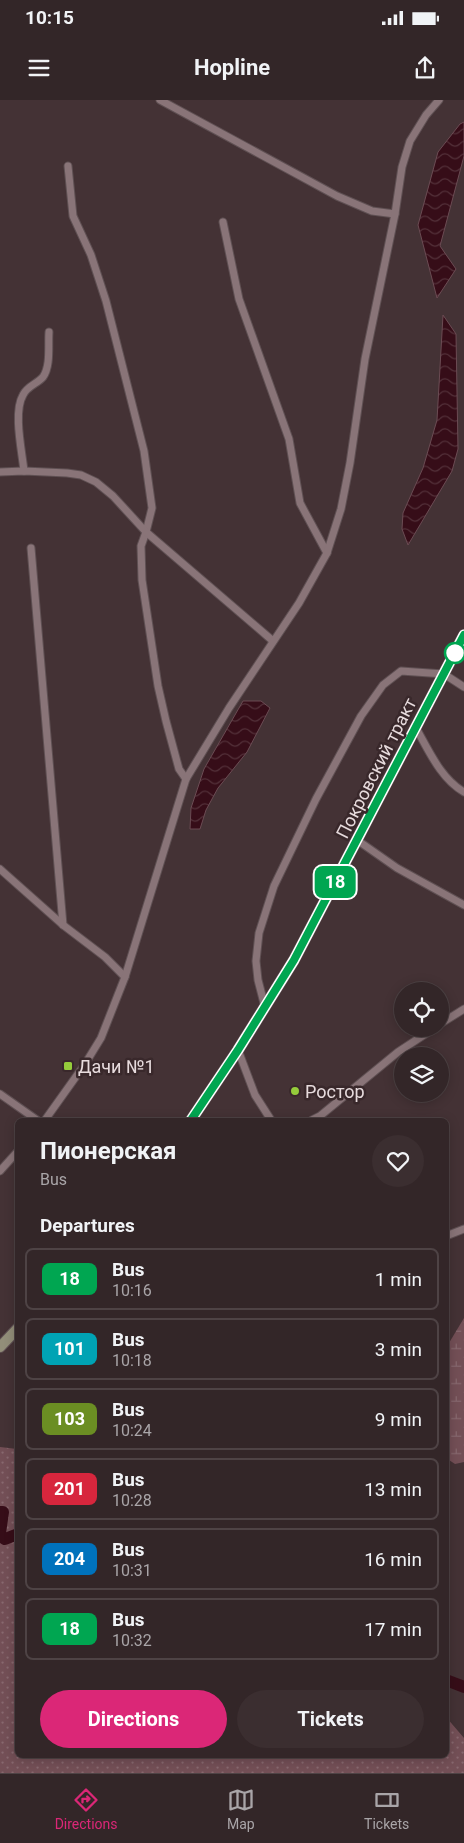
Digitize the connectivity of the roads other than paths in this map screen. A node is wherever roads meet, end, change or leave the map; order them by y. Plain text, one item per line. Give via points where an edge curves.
1 (160, 100) edge
2 (439, 100) edge
3 (169, 103) edge
4 (68, 166) dead end
5 (395, 214) junction
6 (224, 222) dead end
7 (49, 332) dead end
8 (24, 471) junction
9 (0, 472) edge
10 (146, 532) junction
11 (31, 548) dead end
12 (327, 553) junction
13 (464, 635) edge
14 (273, 641) junction
15 (444, 674) junction
16 (464, 687) edge
17 (416, 728) junction
18 (186, 779) junction
19 (464, 792) edge
20 (357, 840) junction
21 (0, 869) edge
22 (464, 906) edge
23 (63, 925) junction
24 (125, 977) junction
25 (265, 1007) junction
26 (464, 1009) edge
27 (449, 1018) edge
28 (421, 1037) edge
29 (238, 1050) junction
30 (0, 1094) edge
31 (34, 1118) edge
32 (45, 1118) edge
33 (192, 1118) edge
34 (270, 1118) edge
35 (316, 1118) edge
36 (15, 1154) edge
37 (0, 1171) edge
38 (464, 1229) edge
39 (449, 1235) edge
40 (15, 1331) edge
41 (0, 1347) edge

1 - 3 street
2 - 5 street via 426,114 410,141 402,167
3 - 5 street via 337,196 372,211
4 - 10 street via 73,216 91,255 106,301 144,451 152,508
5 - 12 street via 365,359 350,463
6 - 12 street via 239,299 288,439 300,503
7 - 8 street via 46,370 23,395 19,411
8 - 9 street
8 - 10 street via 81,475 96,482
10 - 14 street
10 - 18 street via 140,546 142,580 158,686 173,751
11 - 23 street
12 - 14 street
13 - 15 main road, Покровский тракт
14 - 18 street
15 - 16 street
15 - 17 main road, Покровский тракт
15 - 25 street via 401,671 383,685 360,716 274,886 259,933 256,961
17 - 19 street via 444,775
17 - 20 main road, Покровский тракт
18 - 24 street
20 - 22 street via 397,868
20 - 25 main road, Покровский тракт via 294,960
21 - 23 street
23 - 24 street
24 - 32 street via 101,1038
25 - 29 main road, Покровский тракт
26 - 27 street
28 - 35 street
29 - 33 main road, Покровский тракт
29 - 34 street via 255,1095
30 - 31 street
36 - 37 street
38 - 39 street
40 - 41 main road

